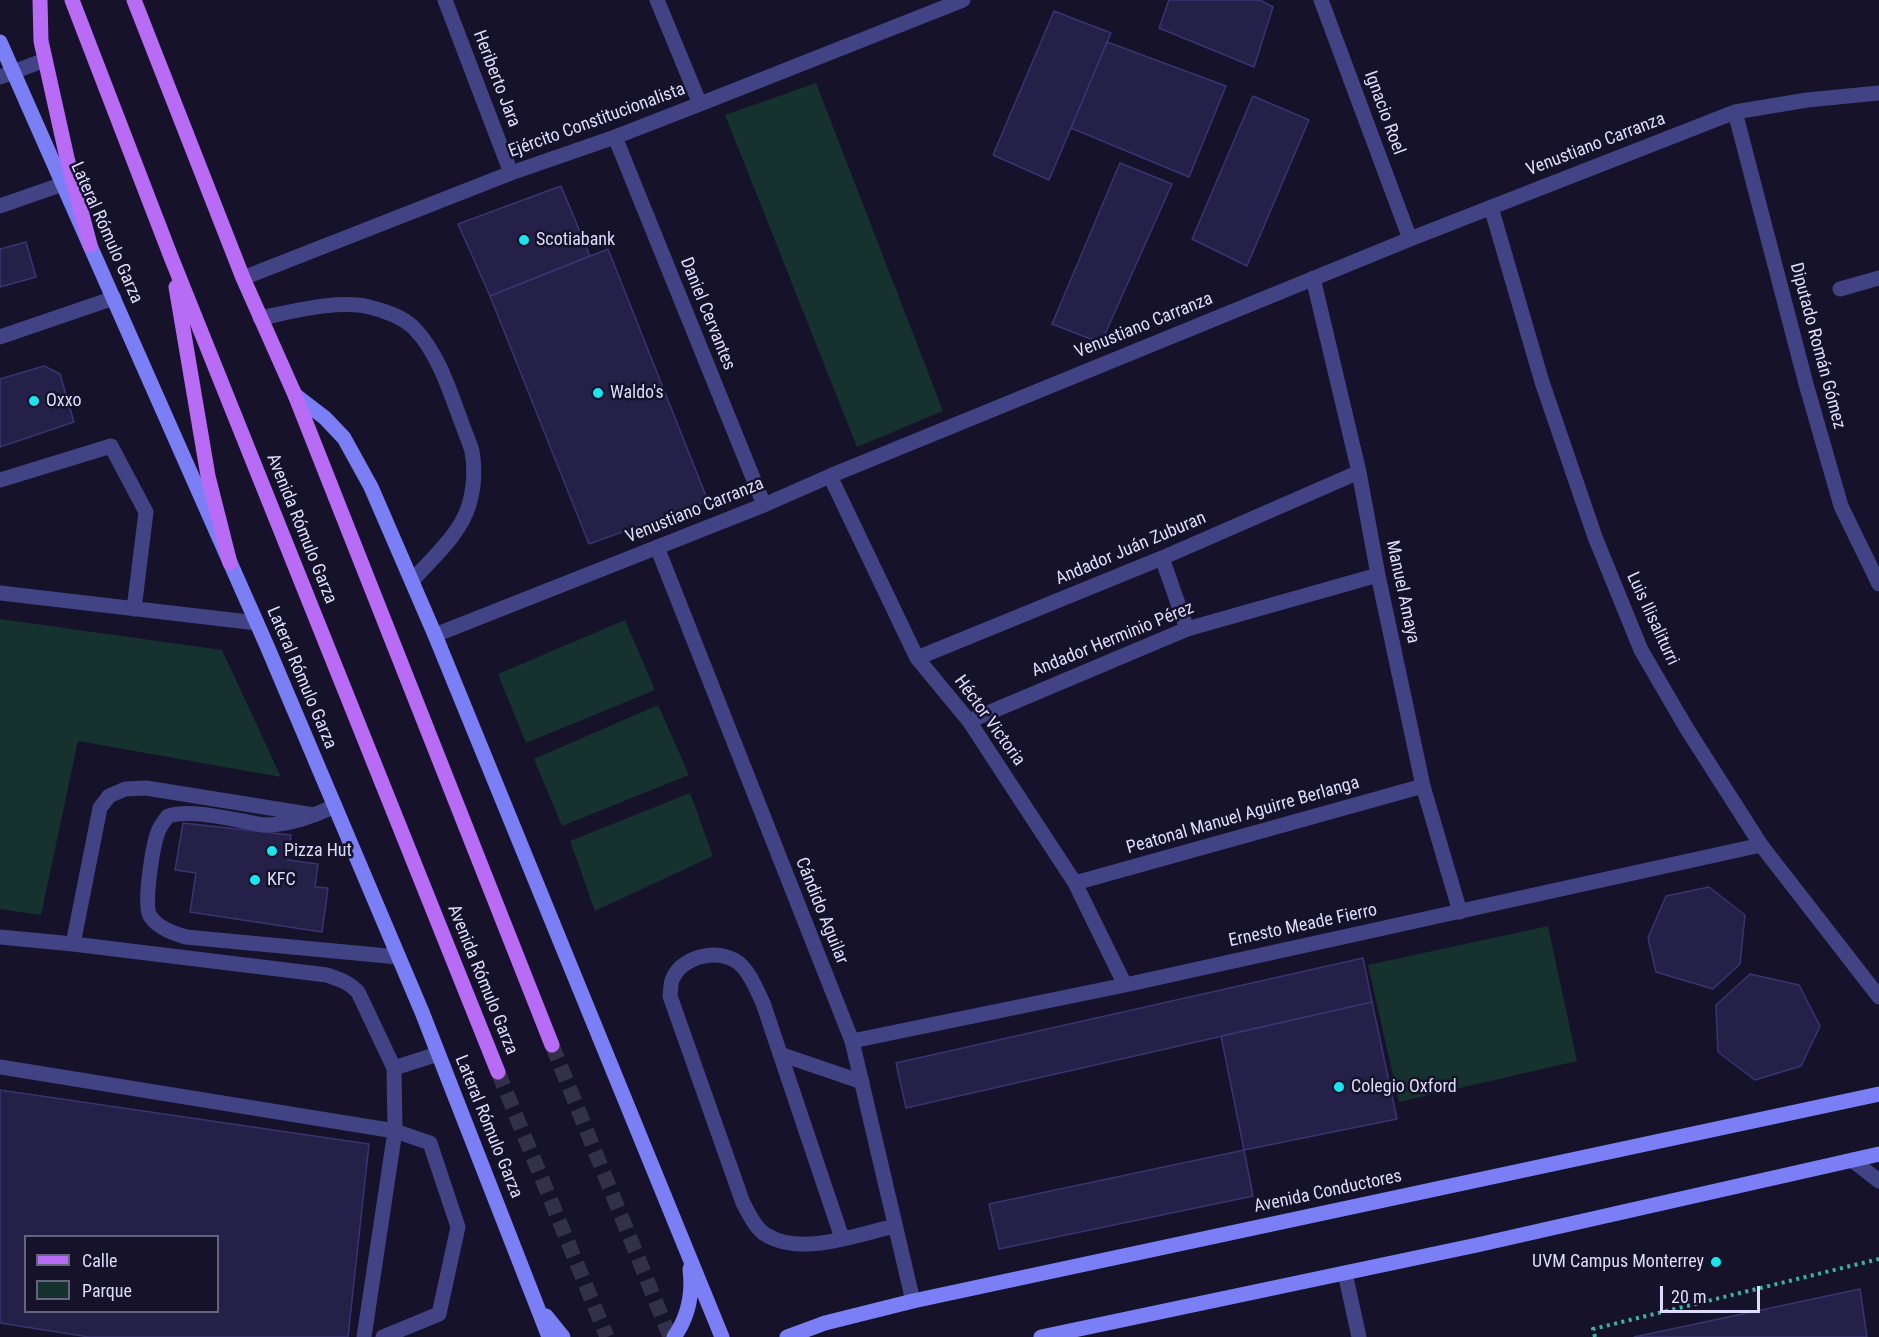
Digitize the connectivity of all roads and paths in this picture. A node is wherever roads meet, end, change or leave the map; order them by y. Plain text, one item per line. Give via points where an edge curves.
1 (40, 0) edge
2 (72, 0) edge
3 (134, 0) edge
4 (445, 0) edge
5 (657, 0) edge
6 (963, 0) edge
7 (1321, 0) edge
8 (0, 42) edge
9 (45, 60) junction
10 (7, 74) edge
11 (1879, 93) edge
12 (700, 104) junction
13 (1735, 112) junction
14 (615, 137) junction
15 (511, 173) junction
16 (63, 184) junction
17 (0, 206) edge
18 (1491, 207) junction
19 (1410, 239) junction
20 (90, 245) junction
21 (171, 257) junction
22 (243, 278) junction
23 (1313, 278) junction
24 (1879, 278) edge
25 (1840, 289) dead end
26 (114, 298) junction
27 (260, 318) junction
28 (0, 337) edge
29 (294, 395) junction
30 (1359, 472) junction
31 (830, 476) junction
32 (0, 480) edge
33 (764, 505) junction
34 (657, 548) junction
35 (1162, 558) junction
36 (230, 563) junction
37 (1378, 575) junction
38 (412, 581) junction
39 (1879, 584) edge
40 (0, 593) edge
41 (134, 609) junction
42 (256, 623) junction
43 (1187, 629) junction
44 (435, 635) junction
45 (917, 658) junction
46 (969, 721) junction
47 (1423, 786) junction
48 (335, 806) junction
49 (314, 815) junction
50 (1761, 845) junction
51 (1075, 883) junction
52 (1460, 912) junction
53 (0, 937) edge
54 (73, 944) junction
55 (398, 957) junction
56 (1125, 986) junction
57 (1879, 997) edge
58 (852, 1041) junction
59 (552, 1045) tunnel mouth
60 (438, 1054) junction
61 (780, 1054) junction
62 (0, 1067) edge
63 (394, 1068) junction
64 (498, 1072) tunnel mouth
65 (862, 1082) junction
66 (1879, 1094) edge
67 (395, 1131) junction
68 (1879, 1154) edge
69 (1852, 1160) junction
70 (1879, 1181) edge
71 (896, 1226) junction
72 (842, 1238) junction
73 (688, 1252) junction
74 (1879, 1259) edge
75 (1345, 1273) junction
76 (913, 1301) junction
77 (539, 1307) junction
78 (364, 1337) edge
79 (382, 1337) edge
80 (549, 1337) edge
81 (563, 1337) edge
82 (674, 1337) edge
83 (722, 1337) edge
84 (787, 1337) edge
85 (1041, 1337) edge
86 (1359, 1337) edge
87 (1595, 1337) edge

1 - 9 main road
2 - 21 main road, Avenida Rómulo Garza
3 - 22 main road
4 - 15 street, Heriberto Jara
5 - 12 street
6 - 12 street, Ejército Constitucionalista
7 - 19 street, Ignacio Roel
8 - 10 street, Lateral Rómulo Garza
9 - 10 street
9 - 20 main road
10 - 16 street, Lateral Rómulo Garza
11 - 13 street, Venustiano Carranza
12 - 14 street, Ejército Constitucionalista
13 - 18 street, Venustiano Carranza
13 - 39 street, Diputado Román Gómez via 1841,506
14 - 15 street, Ejército Constitucionalista
14 - 33 street, Daniel Cervantes
15 - 22 street, Ejército Constitucionalista
16 - 17 street
16 - 20 street, Lateral Rómulo Garza
18 - 19 street, Venustiano Carranza
18 - 50 street, Luis Ilisaliturri via 1542,382 1595,537 1641,650
19 - 23 street, Venustiano Carranza
20 - 26 street, Lateral Rómulo Garza
21 - 36 main road via 208,476
21 - 64 main road, Avenida Rómulo Garza
22 - 27 main road
23 - 30 street, Manuel Amaya
23 - 31 street, Venustiano Carranza
24 - 25 street
26 - 28 street
26 - 36 street, Lateral Rómulo Garza
27 - 29 main road
27 - 38 street via 337,304 366,306 412,326 431,349 472,451 473,483 461,523
29 - 38 street via 344,438 371,487
29 - 59 main road
30 - 35 street, Andador Juán Zuburan
30 - 37 street, Manuel Amaya
31 - 33 street, Venustiano Carranza
31 - 45 street, Héctor Victoria
32 - 41 street via 111,446 146,512
33 - 34 street, Venustiano Carranza
34 - 44 street, Venustiano Carranza
34 - 58 street, Cándido Aguilar
35 - 43 street
35 - 45 street, Andador Juán Zuburan
36 - 42 street, Lateral Rómulo Garza
37 - 43 street, Andador Herminio Pérez
37 - 47 street, Manuel Amaya
38 - 44 street
40 - 41 street
41 - 42 street
42 - 48 street, Lateral Rómulo Garza
43 - 46 street, Andador Herminio Pérez
44 - 73 street
45 - 46 street, Héctor Victoria
46 - 51 street, Héctor Victoria
47 - 51 street, Peatonal Manuel Aguirre Berlanga
47 - 52 street, Manuel Amaya
48 - 49 street
48 - 55 street, Lateral Rómulo Garza
49 - 54 street via 146,788 125,789 109,796 100,808 94,828
49 - 55 street via 276,825 192,813 168,816 157,834 148,891 149,915 164,929 186,937
50 - 52 street, Ernesto Meade Fierro
50 - 57 street, Luis Ilisaliturri
51 - 56 street, Héctor Victoria
52 - 56 street, Ernesto Meade Fierro
53 - 54 street
54 - 63 street via 293,970 343,980 358,992
55 - 60 street, Lateral Rómulo Garza
56 - 58 street, Ernesto Meade Fierro
58 - 65 street, Cándido Aguilar
60 - 63 street
60 - 77 street, Lateral Rómulo Garza
61 - 65 street
61 - 72 street
61 - 72 street via 763,1003 742,966 731,957 720,955 694,959 681,967 672,979 670,996 743,1203 766,1236 802,1244
62 - 67 street
63 - 67 street
65 - 71 street, Cándido Aguilar
66 - 76 street, Avenida Conductores
67 - 78 street
67 - 79 street via 430,1143 458,1227 440,1314
68 - 69 street
69 - 70 street
69 - 75 street
71 - 72 street
71 - 76 street, Cándido Aguilar
73 - 82 street via 692,1295
73 - 83 street
74 - 87 path via 1593,1329
75 - 85 street
75 - 86 street
76 - 84 street, Avenida Conductores via 825,1323
77 - 80 street, Lateral Rómulo Garza
77 - 81 street

